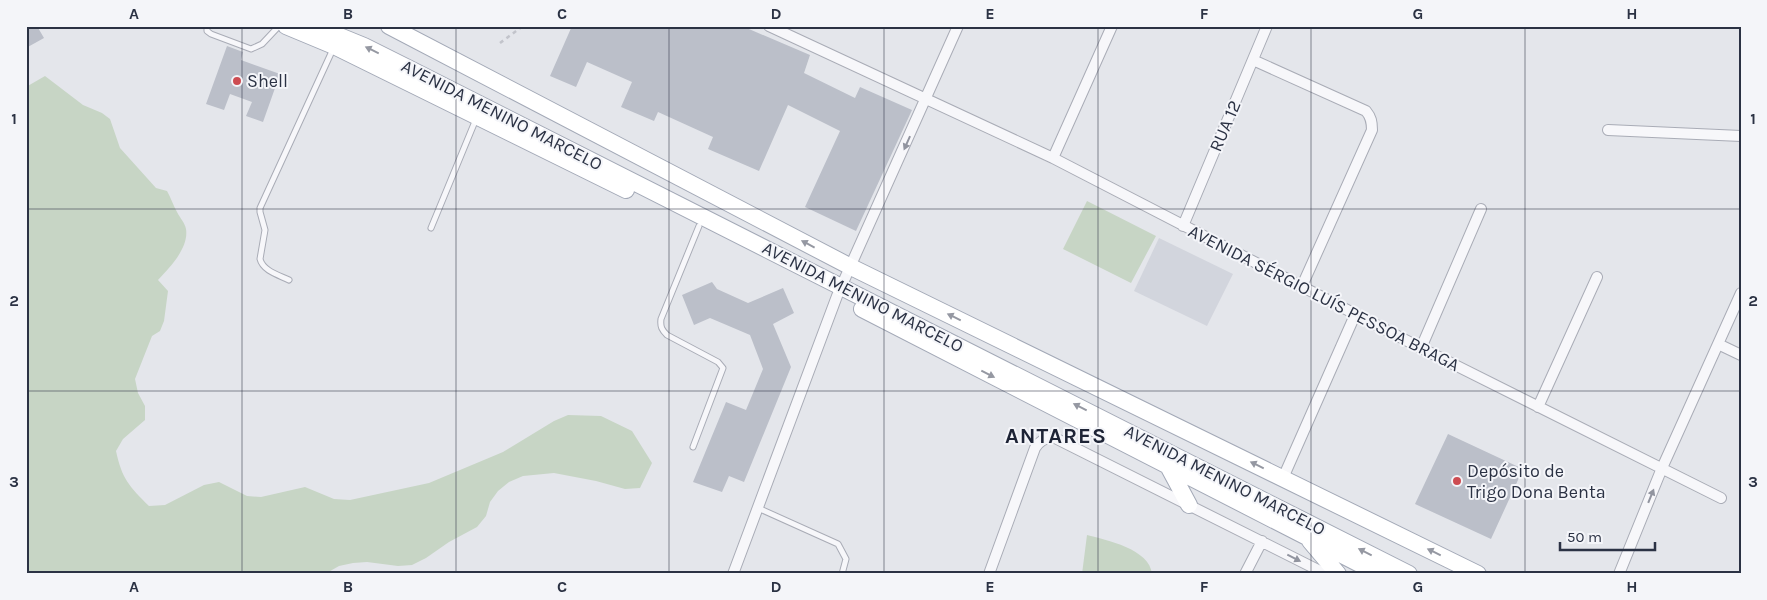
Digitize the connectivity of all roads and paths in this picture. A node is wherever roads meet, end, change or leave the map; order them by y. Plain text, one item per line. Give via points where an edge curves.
1 (207, 26) edge
2 (279, 26) edge
3 (286, 26) edge
4 (315, 26) edge
5 (389, 26) edge
6 (523, 26) edge
7 (769, 26) edge
8 (958, 26) edge
9 (1112, 26) edge
10 (1267, 26) edge
11 (500, 44) dead end
12 (334, 46) junction
13 (1254, 60) junction
14 (927, 98) junction
15 (477, 116) junction
16 (1608, 130) dead end
17 (1741, 136) edge
18 (1054, 158) junction
19 (689, 182) junction
20 (1481, 209) dead end
21 (700, 226) junction
22 (1183, 226) junction
23 (431, 228) dead end
24 (734, 232) junction
25 (851, 267) junction
26 (1597, 277) dead end
27 (289, 280) dead end
28 (1302, 286) junction
29 (839, 291) junction
30 (1741, 293) edge
31 (1355, 315) junction
32 (1718, 344) junction
33 (1421, 348) junction
34 (1741, 355) edge
35 (1538, 407) junction
36 (693, 447) dead end
37 (1168, 466) junction
38 (1662, 468) junction
39 (1283, 478) junction
40 (1721, 498) dead end
41 (1190, 505) junction
42 (758, 508) junction
43 (1305, 536) junction
44 (1262, 541) junction
45 (733, 574) edge
46 (842, 574) edge
47 (989, 574) edge
48 (1245, 574) edge
49 (1326, 574) edge
50 (1338, 574) edge
51 (1379, 574) edge
52 (1409, 574) edge
53 (1478, 574) edge
54 (1619, 574) edge

1 - 2 lane via 211,34 252,49 262,44
3 - 12 main road, AVENIDA MENINO MARCELO
24 -> 4 main road, AVENIDA MENINO MARCELO via 364,46
5 - 19 main road
6 - 11 path
7 - 14 street, AVENIDA SÉRGIO LUÍS PESSOA BRAGA
8 - 14 street
9 - 18 street
10 - 13 street, RUA 12
12 - 15 main road, AVENIDA MENINO MARCELO
12 - 27 lane via 260,208 265,230 261,263
13 - 22 street, RUA 12
13 - 28 street via 1366,111 1370,117 1372,130
14 - 18 street, AVENIDA SÉRGIO LUÍS PESSOA BRAGA
14 -> 25 street
15 - 21 main road, AVENIDA MENINO MARCELO
15 - 23 lane
16 - 17 street
18 - 22 street, AVENIDA SÉRGIO LUÍS PESSOA BRAGA
19 - 24 main road
25 -> 19 main road
20 - 33 street
21 - 29 main road, AVENIDA MENINO MARCELO
21 - 36 lane via 660,325 668,335 718,362 722,368
22 - 28 street, AVENIDA SÉRGIO LUÍS PESSOA BRAGA
24 - 29 main road, AVENIDA MENINO MARCELO
25 - 29 street
39 -> 25 main road
26 - 35 street
28 - 31 street, AVENIDA SÉRGIO LUÍS PESSOA BRAGA
29 -> 37 main road, AVENIDA MENINO MARCELO
29 - 42 street
52 -> 29 main road, AVENIDA MENINO MARCELO
30 - 32 street
31 - 33 street, AVENIDA SÉRGIO LUÍS PESSOA BRAGA
31 - 39 street
32 - 34 street
32 - 38 street
33 - 35 street, AVENIDA SÉRGIO LUÍS PESSOA BRAGA
35 - 38 street, AVENIDA SÉRGIO LUÍS PESSOA BRAGA
37 - 41 main road
37 - 43 main road, AVENIDA MENINO MARCELO
38 - 40 street, AVENIDA SÉRGIO LUÍS PESSOA BRAGA
54 -> 38 street
53 -> 39 main road
41 - 44 street
41 - 47 street via 1058,438 1043,439 1035,448
42 - 45 street
42 - 46 lane via 838,544 846,559
43 - 50 main road
43 - 51 main road, AVENIDA MENINO MARCELO
44 - 48 street
44 -> 49 street

